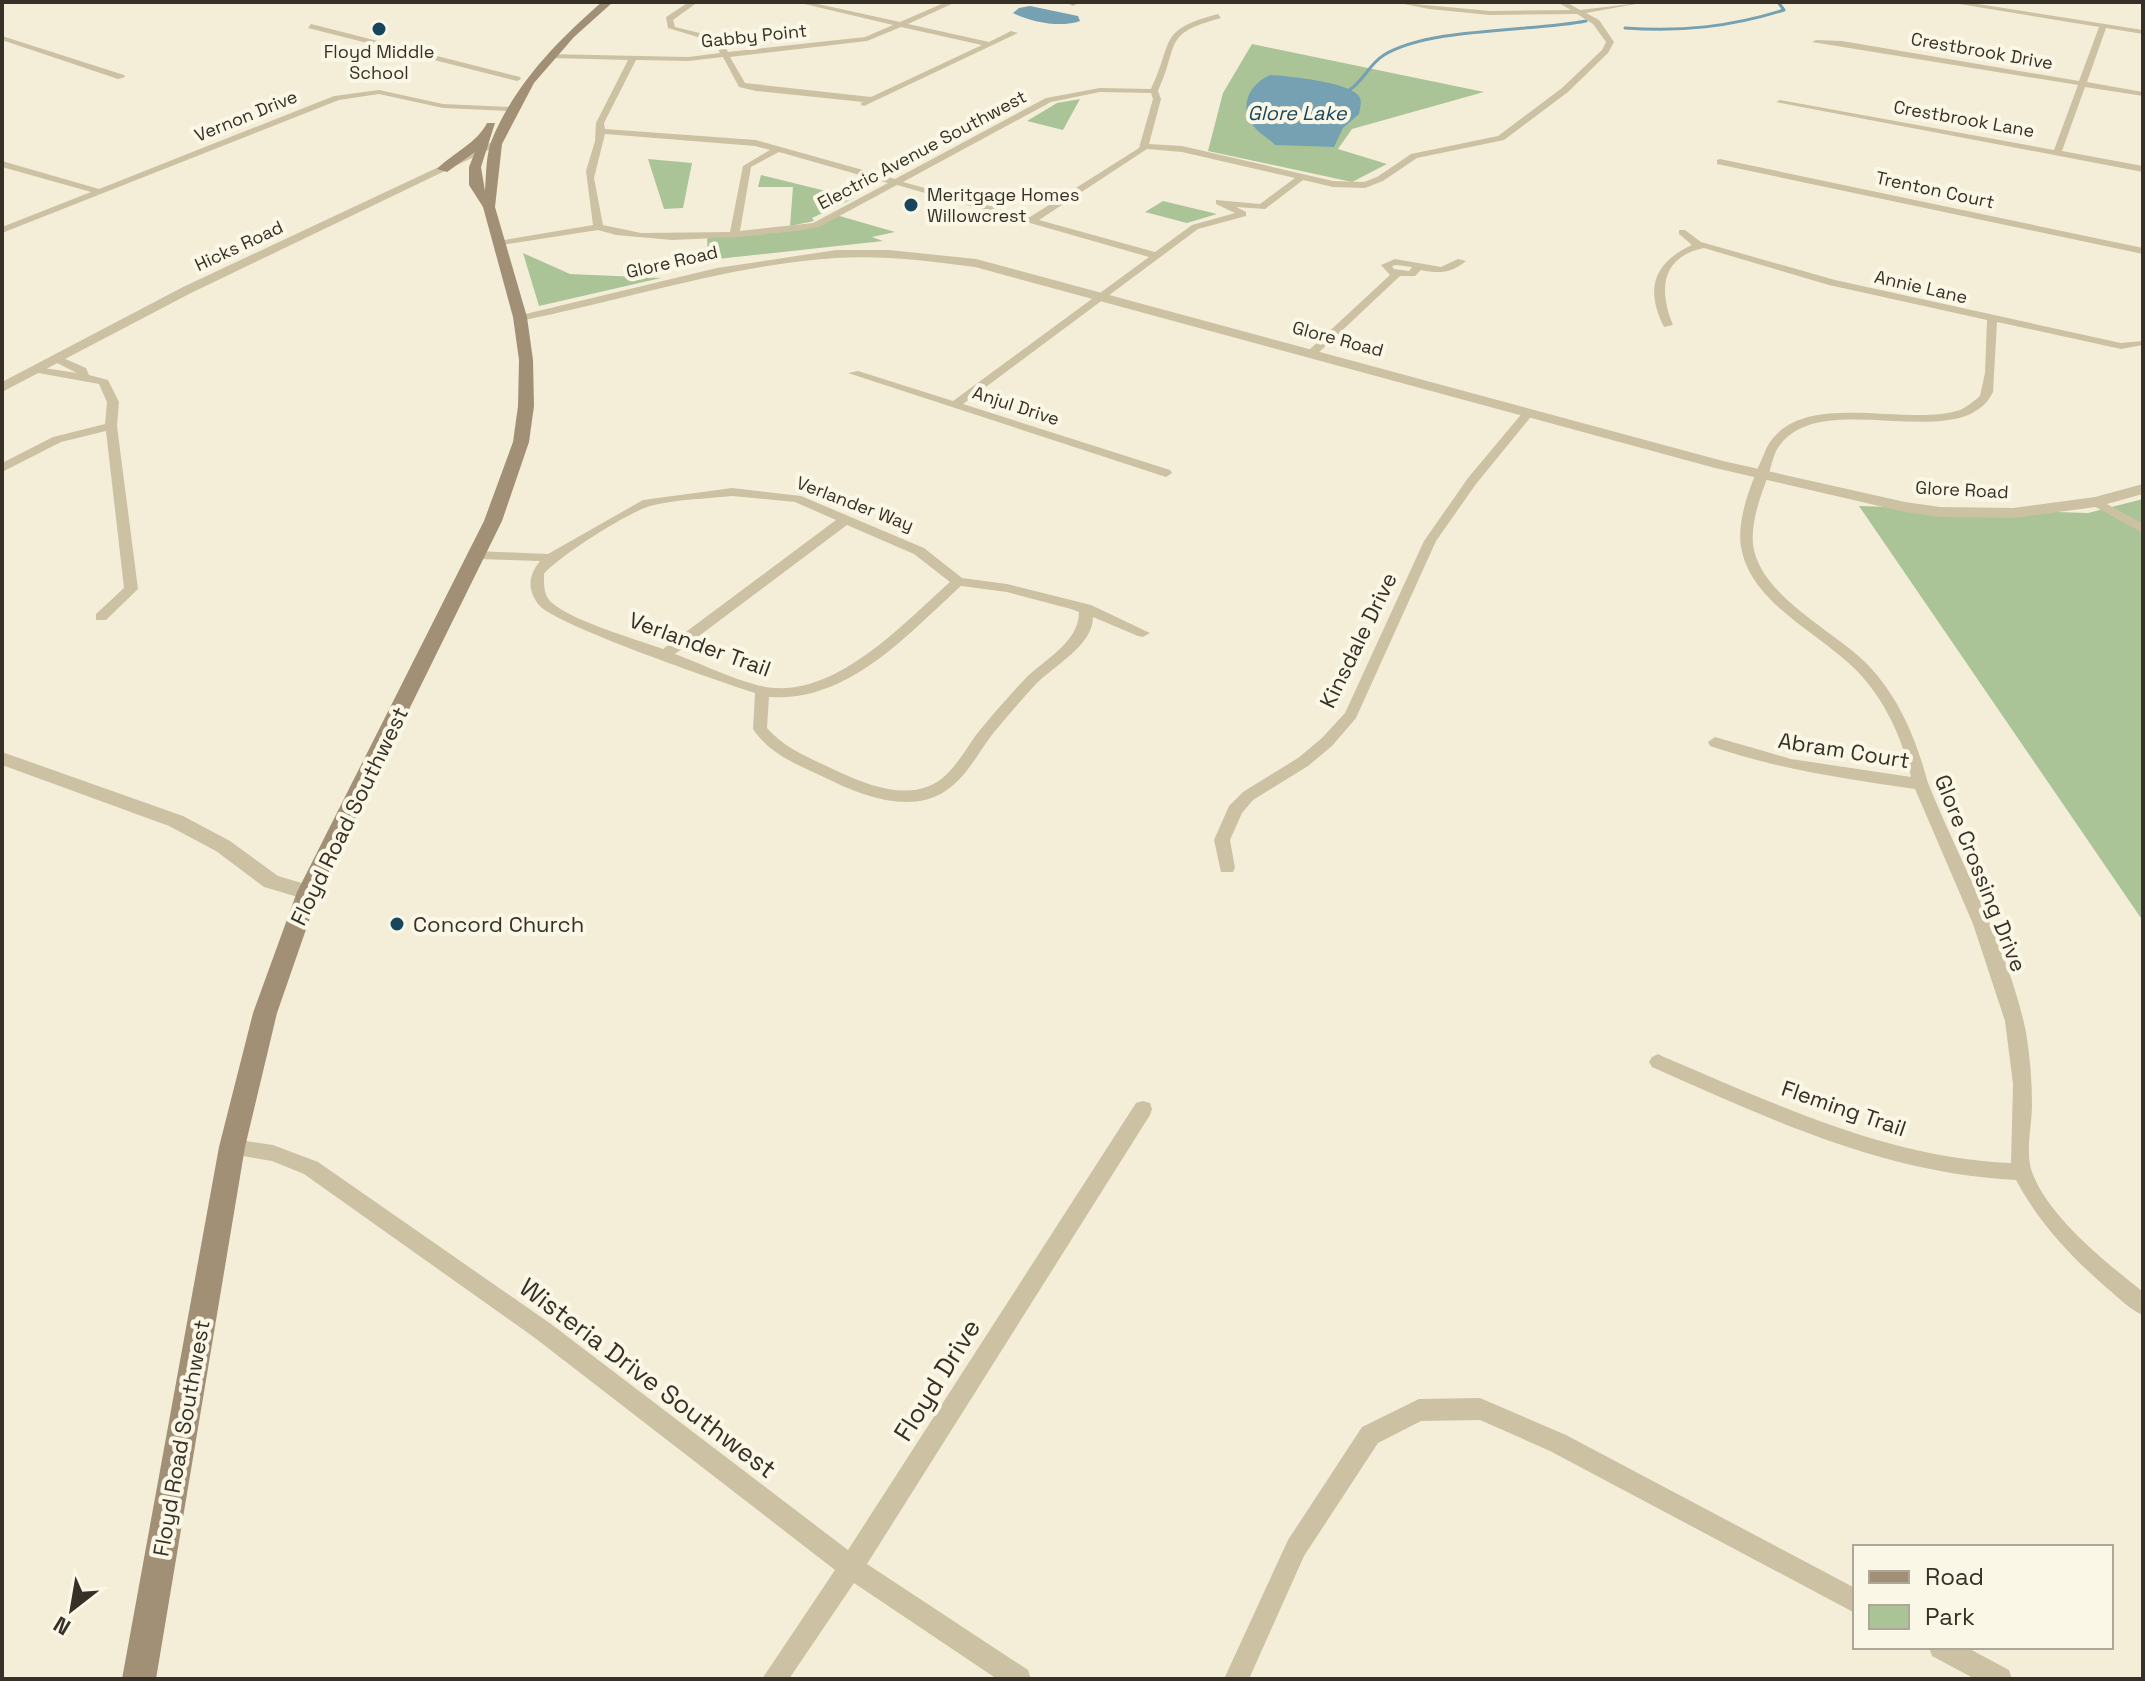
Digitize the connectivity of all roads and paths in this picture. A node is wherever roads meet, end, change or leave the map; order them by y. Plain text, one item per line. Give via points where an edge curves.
1 (595, 2) edge
2 (608, 2) edge
3 (694, 2) edge
4 (800, 2) edge
5 (952, 2) edge
6 (1398, 2) edge
7 (1561, 2) edge
8 (1643, 2) edge
9 (1951, 2) edge
10 (1578, 12) junction
11 (1218, 16) dead end
12 (904, 24) junction
13 (311, 26) dead end
14 (2103, 26) junction
15 (2143, 32) edge
16 (1014, 33) dead end
17 (2, 38) edge
18 (1816, 42) dead end
19 (987, 44) junction
20 (550, 56) junction
21 (726, 56) junction
22 (633, 58) junction
23 (121, 77) dead end
24 (2082, 84) junction
25 (1154, 91) junction
26 (2143, 94) edge
27 (508, 97) junction
28 (872, 100) junction
29 (1780, 102) dead end
30 (860, 106) dead end
31 (490, 127) junction
32 (603, 131) junction
33 (496, 144) junction
34 (1145, 146) junction
35 (778, 149) junction
36 (480, 152) junction
37 (2057, 153) junction
38 (1720, 162) dead end
39 (2, 164) edge
40 (443, 169) junction
41 (2143, 169) edge
42 (473, 176) junction
43 (1300, 178) junction
44 (894, 183) junction
45 (410, 186) junction
46 (98, 191) junction
47 (489, 207) junction
48 (1030, 221) junction
49 (598, 227) junction
50 (2, 230) edge
51 (735, 232) junction
52 (1682, 232) dead end
53 (498, 244) junction
54 (1698, 245) junction
55 (2143, 251) edge
56 (1154, 255) junction
57 (1461, 261) dead end
58 (1103, 296) junction
59 (520, 317) junction
60 (1992, 320) junction
61 (1668, 325) dead end
62 (2139, 343) dead end
63 (1312, 353) junction
64 (57, 359) junction
65 (37, 370) junction
66 (854, 373) dead end
67 (84, 376) junction
68 (2, 388) edge
69 (955, 405) junction
70 (1528, 413) junction
71 (111, 426) junction
72 (2, 468) edge
73 (1166, 473) dead end
74 (1763, 474) junction
75 (2143, 489) edge
76 (2096, 502) junction
77 (845, 520) junction
78 (2143, 529) edge
79 (477, 555) junction
80 (550, 558) junction
81 (958, 582) junction
82 (1086, 608) junction
83 (101, 617) dead end
84 (1143, 633) dead end
85 (665, 655) junction
86 (762, 694) junction
87 (1715, 742) dead end
88 (2, 758) edge
89 (1920, 784) junction
90 (1227, 868) dead end
91 (308, 892) junction
92 (1658, 1062) dead end
93 (1143, 1109) dead end
94 (232, 1147) junction
95 (2021, 1172) junction
96 (2143, 1305) edge
97 (851, 1567) junction
98 (1853, 1600) edge
99 (1945, 1649) edge
100 (139, 1679) edge
101 (774, 1679) edge
102 (1019, 1679) edge
103 (1236, 1679) edge
104 (2000, 1679) edge

1 - 27 main road, Floyd Road Southwest via 559,33
2 - 20 main road, Floyd Road Southwest
3 - 21 street via 669,19 672,28 717,40
4 - 12 street
5 - 12 street, Gabby Point
6 - 10 street via 1473,13
7 - 10 street
8 - 10 street
9 - 14 street
10 - 43 street via 1605,32 1610,42 1605,51 1565,90 1501,138 1414,156 1365,185
11 - 25 street via 1173,34
12 - 19 street
12 - 21 street, Gabby Point via 867,39
13 - 27 street
14 - 15 street
14 - 24 street
16 - 19 street
17 - 23 street
18 - 24 street, Crestbrook Drive
19 - 28 street
20 - 22 street, Gabby Point
20 - 27 main road, Floyd Road Southwest
21 - 22 street, Gabby Point
21 - 28 street via 742,85
22 - 32 street via 600,123
24 - 26 street, Crestbrook Drive
24 - 37 street
25 - 34 street via 1157,99
25 - 44 street, Electric Avenue Southwest via 1100,90 1049,100
27 - 31 main road, Floyd Road Southwest
27 - 33 main road, Floyd Road Southwest
27 - 46 street, Vernon Drive via 443,106 379,92 349,95
28 - 30 street
29 - 37 street, Crestbrook Lane
31 - 36 main road, Floyd Road Southwest
31 - 40 main road
32 - 35 street
32 - 49 street via 589,173
33 - 36 street, Hicks Road
33 - 47 main road, Floyd Road Southwest
34 - 43 street via 1182,149
34 - 48 street
35 - 44 street
35 - 51 street via 747,166
36 - 40 street, Hicks Road
36 - 42 main road, Floyd Road Southwest
37 - 41 street, Crestbrook Lane
38 - 55 street, Trenton Court
39 - 46 street
40 - 45 street, Hicks Road
42 - 45 street via 456,170
42 - 47 main road, Floyd Road Southwest via 476,192
43 - 56 street via 1262,207 1219,202 1243,214 1195,227
44 - 48 street
44 - 51 street, Electric Avenue Southwest via 816,225
45 - 64 street, Hicks Road via 187,290
46 - 50 street, Vernon Drive
47 - 53 main road, Floyd Road Southwest
48 - 56 street
49 - 51 street, Electric Avenue Southwest via 631,237
49 - 53 street
52 - 54 street, Annie Lane
53 - 59 main road, Floyd Road Southwest
54 - 60 street, Annie Lane
54 - 61 street via 1671,262 1658,279 1656,295
56 - 58 street
57 - 63 street via 1446,269 1396,274
58 - 59 street, Glore Road via 976,263 862,253 730,269
58 - 63 street, Glore Road
58 - 69 street
59 - 79 main road, Floyd Road Southwest via 526,376 521,442 506,493
60 - 62 street, Annie Lane via 2121,346
60 - 74 street, Glore Crossing Drive via 1988,391 1974,408 1925,418 1807,421 1773,444
63 - 70 street, Glore Road
64 - 65 street, Hicks Road
64 - 67 street via 82,370
65 - 67 street via 67,378
65 - 68 street, Hicks Road
66 - 69 street, Anjul Drive
67 - 71 street via 104,382 110,391
69 - 73 street, Anjul Drive
70 - 74 street, Glore Road
70 - 90 street, Kinsdale Drive via 1430,541 1351,715 1303,762 1235,810 1222,840
71 - 72 street via 57,439
71 - 83 street via 131,589
74 - 76 street, Glore Road via 1940,512 2013,513
74 - 89 street, Glore Crossing Drive via 1746,532 1749,561 1764,583 1877,685 1899,719
75 - 76 street, Glore Road
76 - 78 street
77 - 80 street, Verlander Way via 797,499 732,492 647,503
77 - 81 street, Verlander Way via 919,551
77 - 85 street
79 - 80 street
79 - 91 main road, Floyd Road Southwest
80 - 85 street, Verlander Trail via 537,573 537,590 546,605
81 - 82 street via 1026,590
81 - 86 street, Verlander Trail via 856,670 811,690
82 - 84 street
82 - 86 street via 1086,626 1079,638 1031,681 952,778 936,790 903,797 864,790 775,747 760,729
85 - 86 street, Verlander Trail
87 - 89 street, Abram Court via 1790,766
88 - 91 street via 176,821 223,846 271,882
89 - 95 street, Glore Crossing Drive via 1984,929 2013,1018 2021,1069
91 - 94 main road, Floyd Road Southwest via 265,1013
92 - 95 street, Fleming Trail via 1819,1130 1964,1168
93 - 97 street, Floyd Drive
94 - 97 street, Wisteria Drive Southwest via 273,1153 311,1168 543,1331
94 - 100 main road, Floyd Road Southwest
95 - 96 street via 2057,1227
97 - 101 street, Floyd Drive
97 - 102 street, Wisteria Drive Southwest
98 - 103 street via 1558,1443 1480,1409 1419,1410 1370,1435 1296,1548
99 - 104 street

